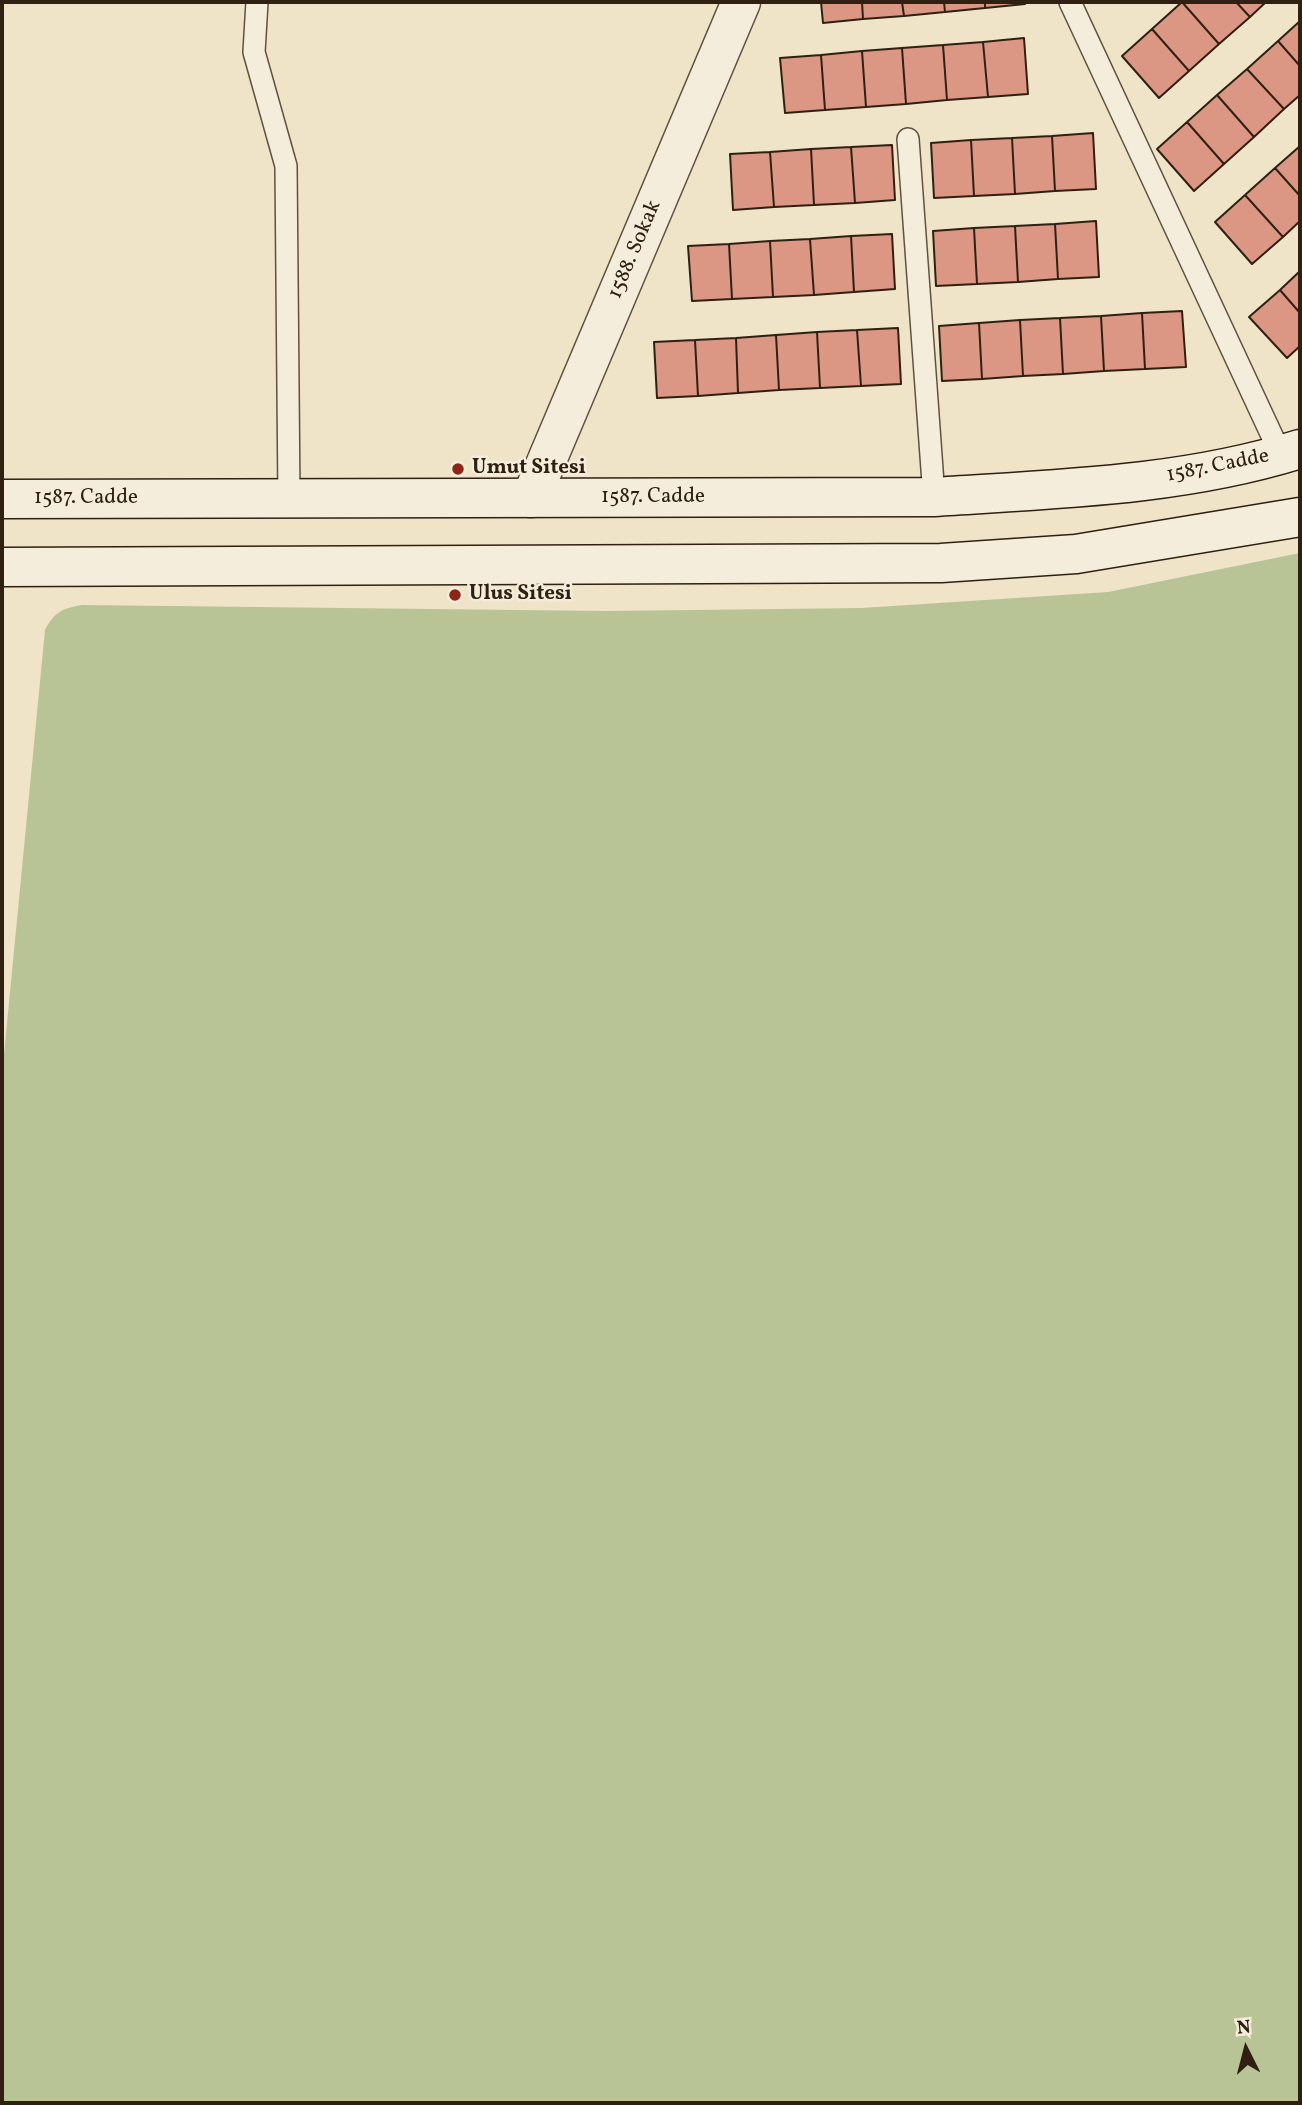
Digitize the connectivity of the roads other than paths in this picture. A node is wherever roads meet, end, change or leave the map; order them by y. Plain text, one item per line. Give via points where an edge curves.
1 (257, 2) edge
2 (741, 2) edge
3 (1070, 2) edge
4 (908, 139) dead end
5 (1290, 452) edge
6 (934, 497) junction
7 (531, 498) junction
8 (2, 499) edge
9 (289, 499) junction
10 (1300, 517) edge
11 (2, 567) edge

1 - 9 lane via 254,52 286,166
2 - 7 main road, 1588. Sokak
3 - 5 lane
4 - 6 lane
5 - 6 main road, 1587. Cadde via 1172,477
6 - 7 main road, 1587. Cadde
7 - 9 main road, 1587. Cadde
8 - 9 main road, 1587. Cadde
10 - 11 main road via 1076,554 941,563

